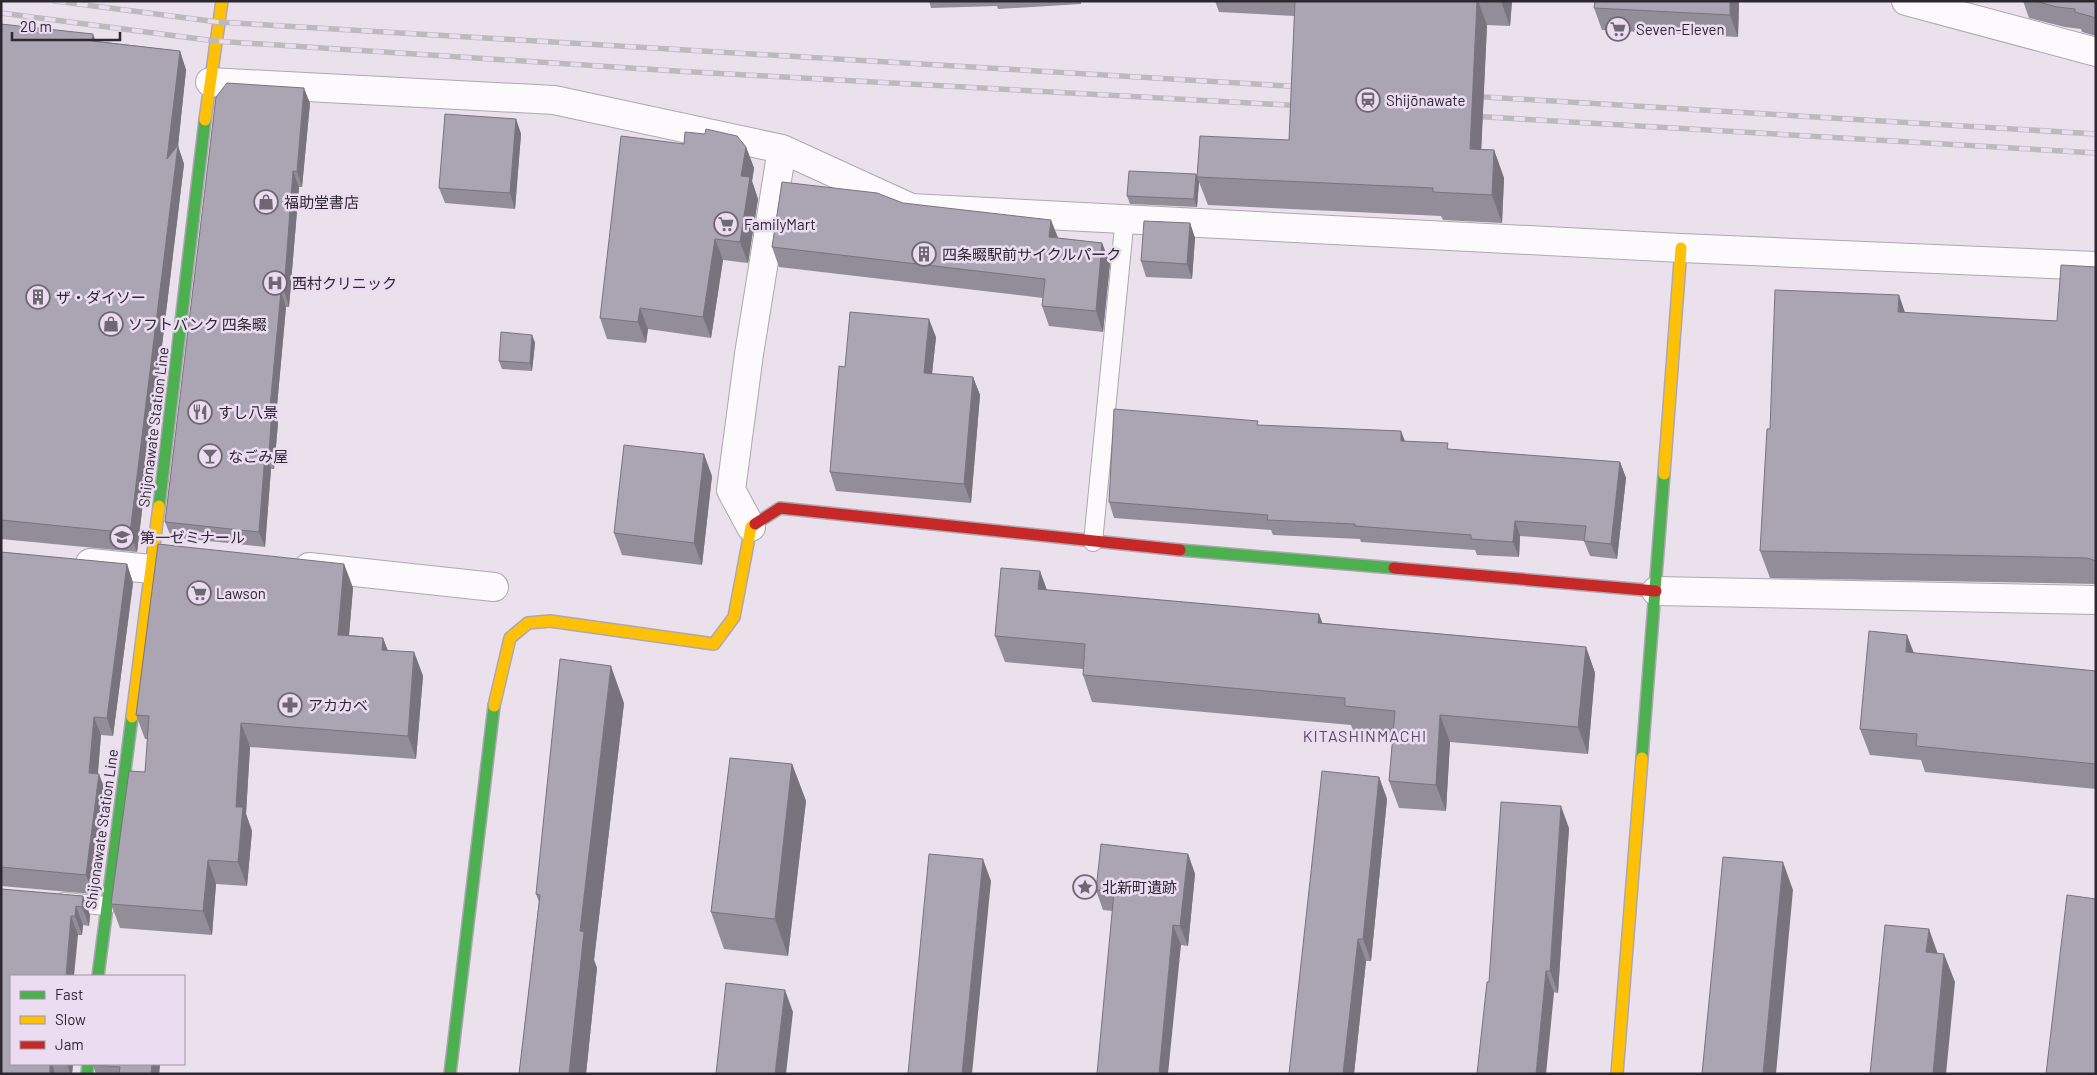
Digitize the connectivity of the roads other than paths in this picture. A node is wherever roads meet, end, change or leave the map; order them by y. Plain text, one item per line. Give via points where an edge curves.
1 (222, 1) edge
2 (1906, 1) edge
3 (2096, 52) edge
4 (210, 82) junction
5 (782, 149) junction
6 (1125, 218) junction
7 (1681, 248) junction
8 (2096, 266) edge
9 (751, 528) junction
10 (1093, 542) junction
11 (182, 554) edge
12 (67, 560) edge
13 (152, 560) junction
14 (280, 564) edge
15 (494, 587) dead end
16 (1656, 591) junction
17 (2096, 600) edge
18 (49, 901) edge
19 (106, 906) junction
20 (98, 975) edge
21 (450, 1074) edge
22 (1617, 1074) edge

1 - 4 street, Shijonawate Station Line
2 - 3 street
4 - 5 street via 554,100
4 - 13 street, Shijonawate Station Line
5 - 6 street via 910,208
5 - 9 street via 749,354 732,490
6 - 7 street
6 - 10 lane
7 - 8 street
7 - 16 street
9 - 10 street via 780,508
9 - 21 street via 734,617 714,644 550,621 528,623 510,638 494,707
10 - 16 street
11 - 13 street
12 - 13 street
13 - 19 street, Shijonawate Station Line
14 - 15 street
16 - 17 street
16 - 22 street
18 - 19 lane
19 - 20 street, Shijonawate Station Line

